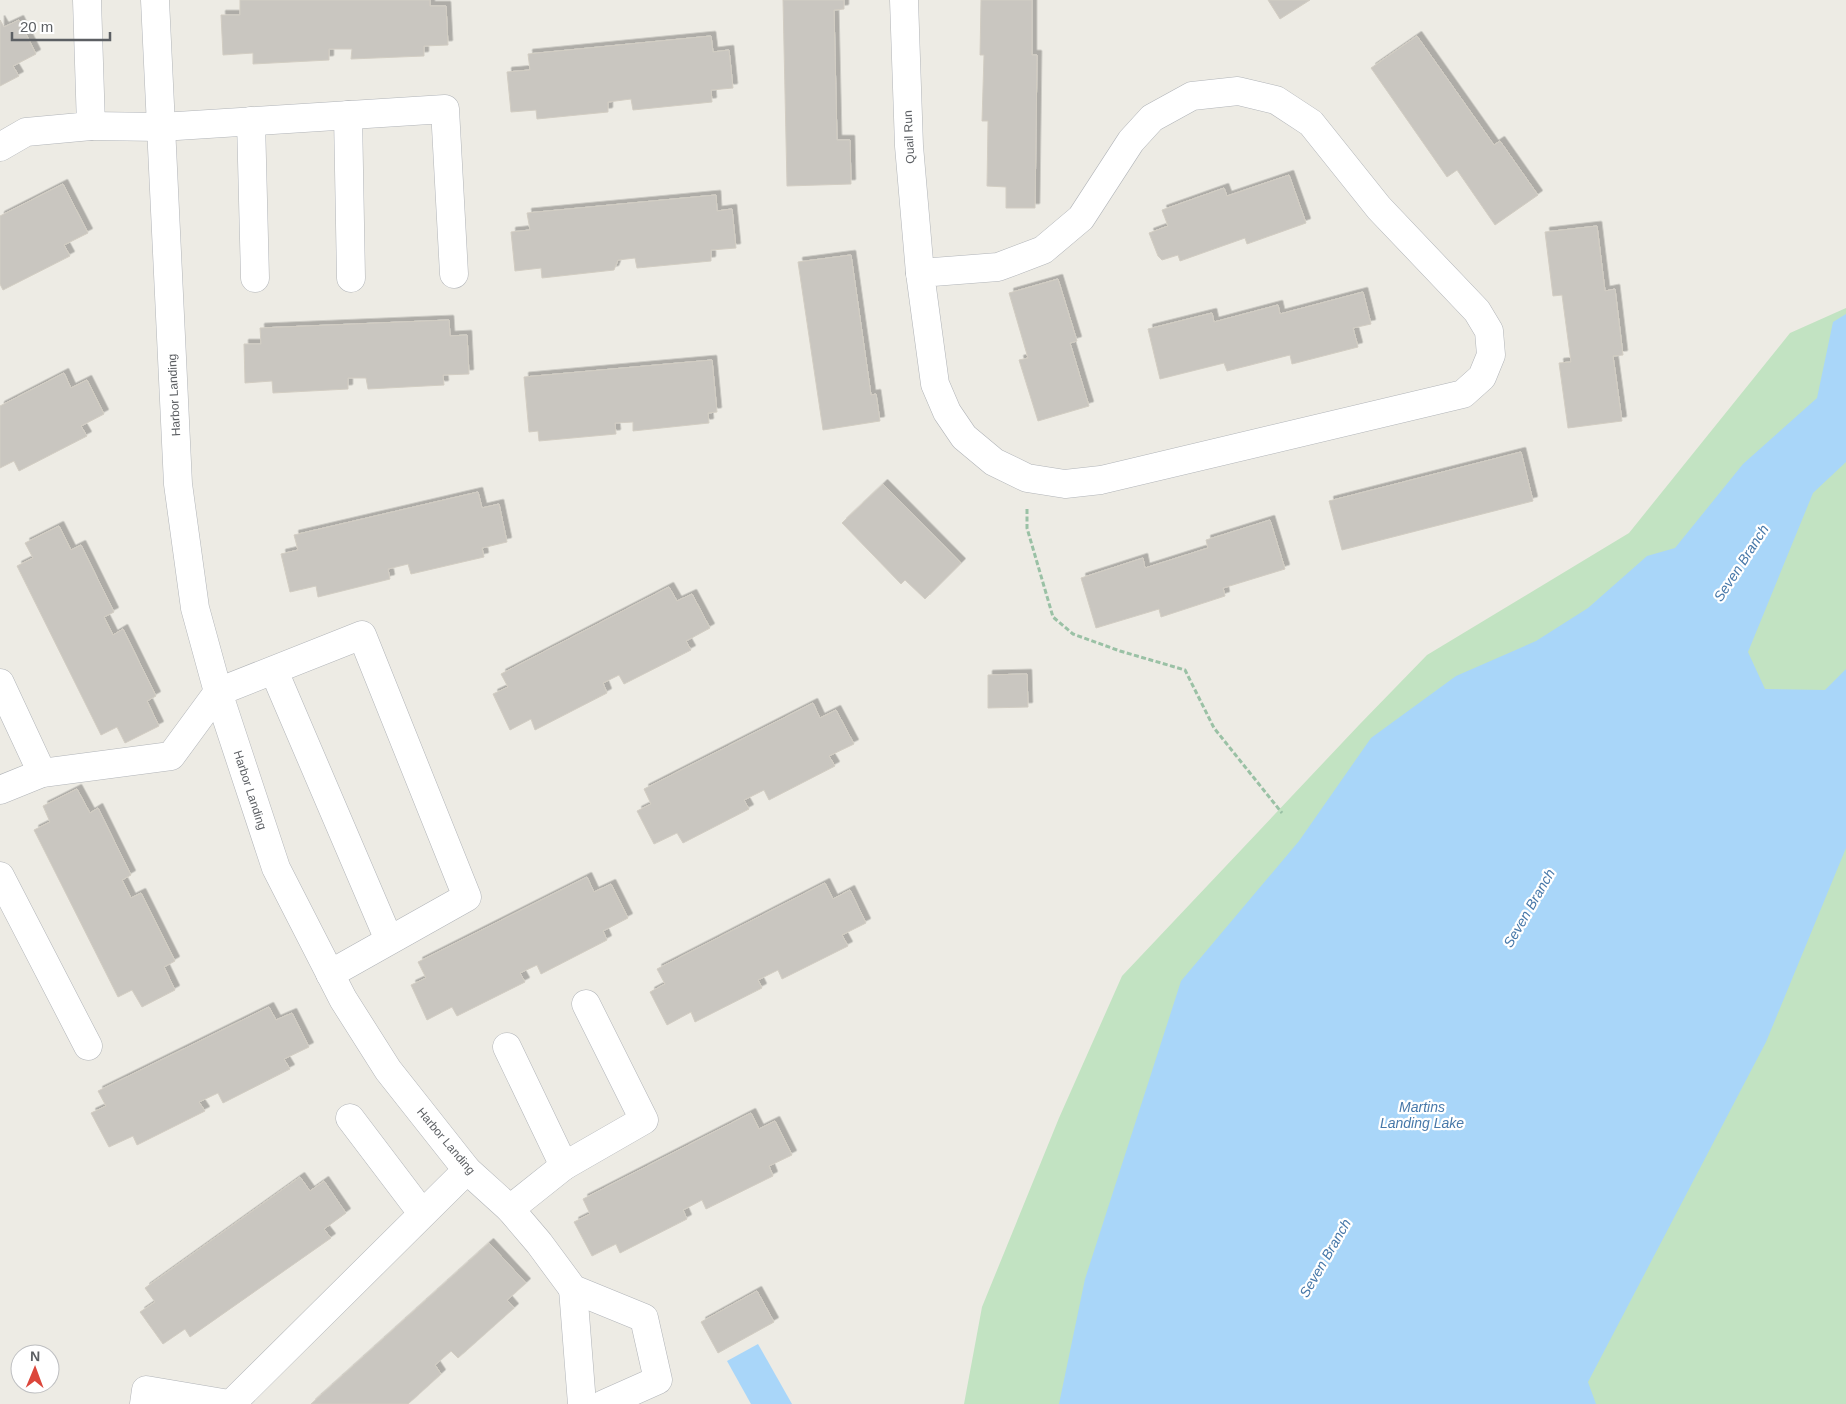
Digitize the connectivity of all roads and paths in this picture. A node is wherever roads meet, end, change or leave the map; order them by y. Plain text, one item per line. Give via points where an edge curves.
1 (87, 0) edge
2 (155, 0) edge
3 (904, 0) edge
4 (348, 115) junction
5 (250, 122) junction
6 (91, 126) junction
7 (161, 127) junction
8 (0, 147) edge
9 (454, 274) dead end
10 (920, 274) junction
11 (255, 278) dead end
12 (351, 278) dead end
13 (1027, 478) junction
14 (274, 671) junction
15 (0, 683) edge
16 (218, 692) junction
17 (42, 773) junction
18 (0, 790) edge
19 (1282, 813) dead end
20 (0, 876) edge
21 (389, 940) junction
22 (330, 974) junction
23 (586, 1004) dead end
24 (88, 1046) dead end
25 (507, 1047) dead end
26 (350, 1118) dead end
27 (564, 1166) junction
28 (467, 1170) junction
29 (510, 1209) junction
30 (422, 1214) junction
31 (573, 1289) junction
32 (144, 1404) edge
33 (230, 1404) edge
34 (582, 1404) edge
35 (604, 1404) edge

1 - 6 street
2 - 7 street, Harbor Landing
3 - 10 street, Quail Run via 909,146
4 - 5 street
4 - 9 street via 445,109
4 - 12 street
5 - 7 street
5 - 11 street
6 - 7 street
6 - 8 street via 26,132
7 - 16 street, Harbor Landing via 178,484 196,608
10 - 13 street, Quail Run via 935,384 946,412 964,437 994,462
10 - 13 street, Quail Run via 998,267 1043,250 1081,218 1131,141 1152,118 1192,96 1238,91 1276,100 1311,123 1379,208 1477,311 1489,331 1491,355 1482,377 1463,394 1101,480 1065,484
13 - 19 path via 1027,528 1053,617 1073,634 1185,670 1214,728
14 - 16 street
14 - 21 street
14 - 21 street via 362,635 467,897
15 - 17 street
16 - 17 street via 170,756
16 - 22 street, Harbor Landing via 276,868
17 - 18 street
20 - 24 street
21 - 22 street
22 - 28 street, Harbor Landing via 388,1070
23 - 27 street via 644,1120
25 - 27 street
26 - 30 street
27 - 29 street
28 - 29 street, Harbor Landing
28 - 30 street
29 - 31 street, Harbor Landing
30 - 33 street
31 - 34 street
31 - 35 street via 644,1318 658,1380
32 - 33 street via 146,1390

